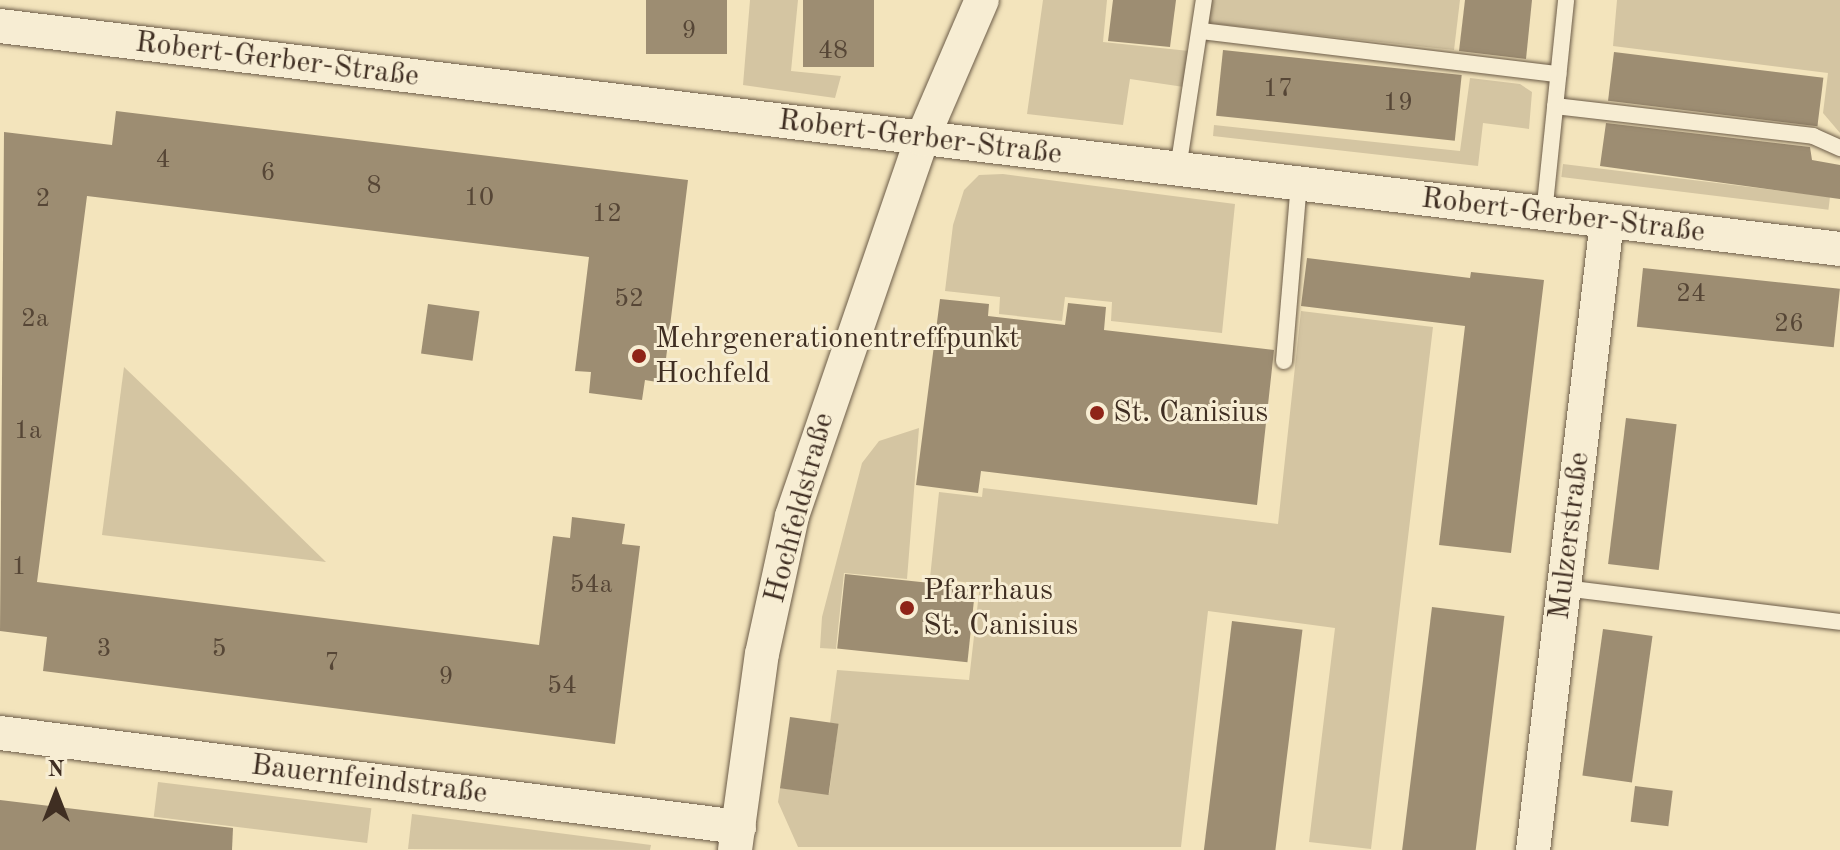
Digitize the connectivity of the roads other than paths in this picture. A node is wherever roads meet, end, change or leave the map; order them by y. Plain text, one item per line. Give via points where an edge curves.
1 (982, 0) edge
2 (1204, 0) edge
3 (1566, 0) edge
4 (0, 26) edge
5 (1201, 31) junction
6 (1558, 74) junction
7 (1555, 106) junction
8 (922, 139) junction
9 (1840, 148) edge
10 (1178, 169) junction
11 (1299, 184) junction
12 (1544, 214) junction
13 (1607, 221) junction
14 (1840, 249) edge
15 (1284, 361) dead end
16 (1564, 588) junction
17 (1840, 622) edge
18 (0, 733) edge
19 (737, 838) edge
20 (1533, 850) edge

1 - 8 street, Hochfeldstraße
2 - 5 lane
3 - 6 lane
4 - 8 street, Robert-Gerber-Straße
5 - 6 lane
5 - 10 lane
6 - 7 lane
7 - 9 lane via 1813,136
7 - 12 lane
8 - 10 street, Robert-Gerber-Straße
8 - 19 street, Hochfeldstraße via 792,516 762,654
10 - 11 street, Robert-Gerber-Straße
11 - 12 street, Robert-Gerber-Straße
11 - 15 lane
12 - 13 street, Robert-Gerber-Straße
13 - 14 street, Robert-Gerber-Straße
13 - 16 street, Mulzerstraße
16 - 17 lane
16 - 20 street, Mulzerstraße
18 - 19 street, Bauernfeindstraße

